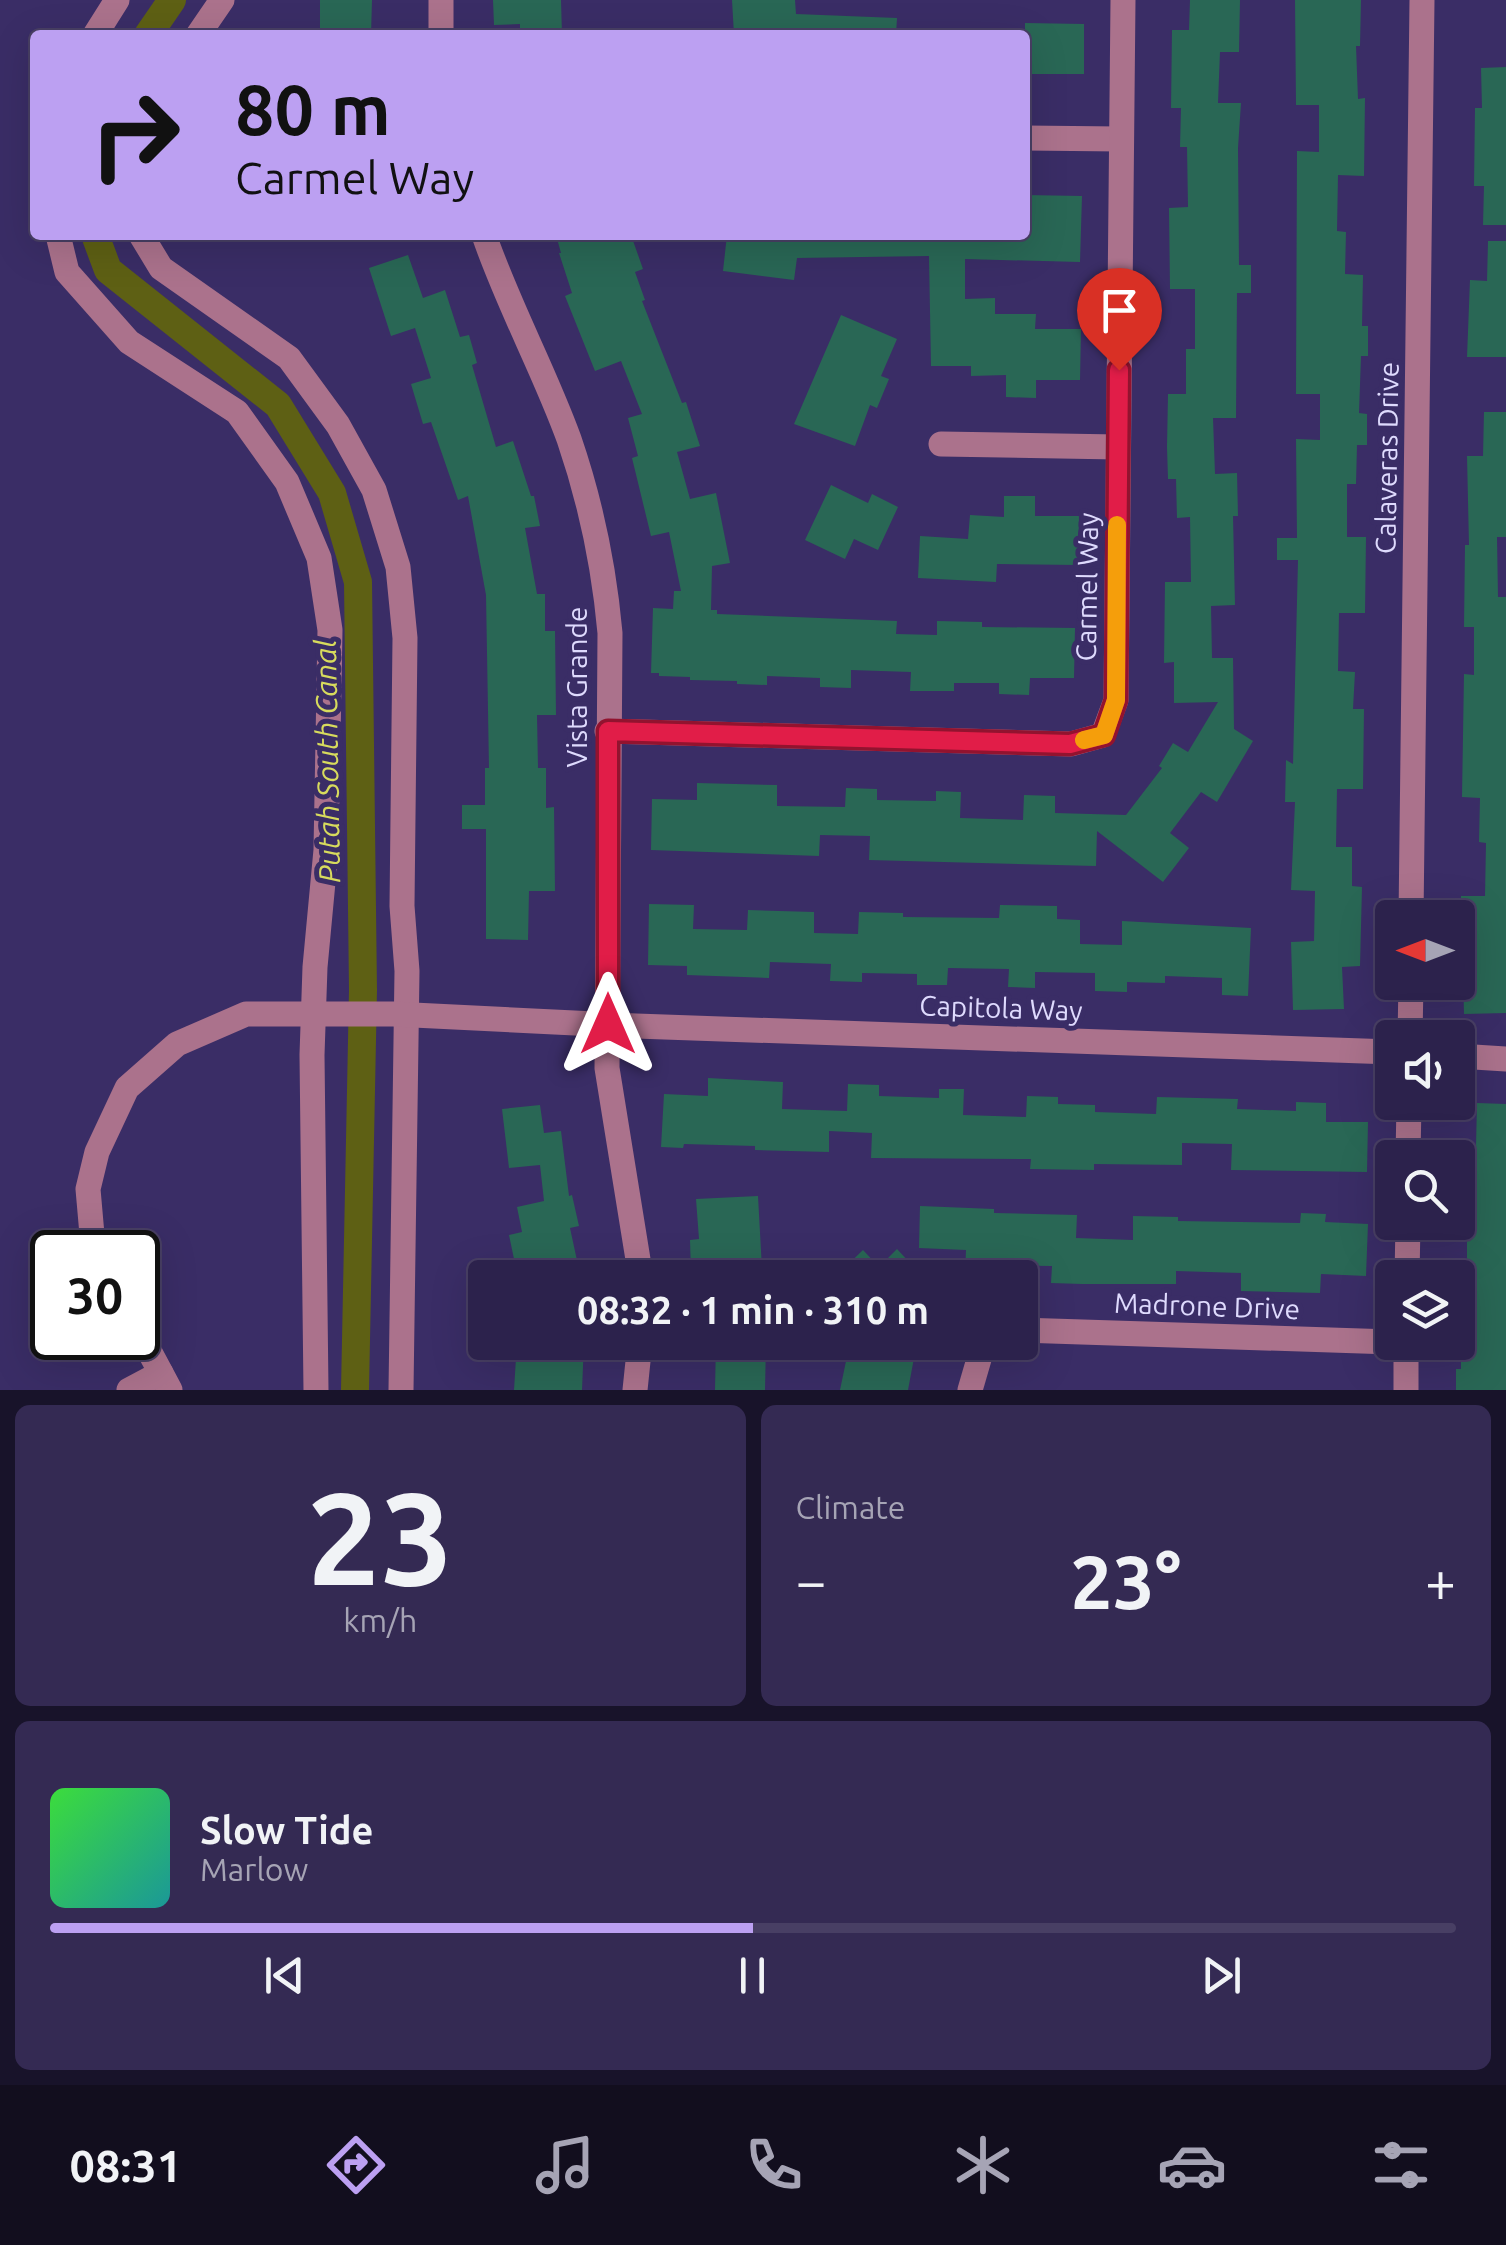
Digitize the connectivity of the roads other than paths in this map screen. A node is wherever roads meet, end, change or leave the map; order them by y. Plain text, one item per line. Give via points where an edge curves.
1 (117, 0) edge
2 (222, 0) edge
3 (441, 0) edge
4 (1123, 0) edge
5 (1422, 0) edge
6 (98, 30) edge
7 (201, 30) edge
8 (441, 30) edge
9 (1030, 138) edge
10 (1120, 139) junction
11 (59, 240) edge
12 (145, 240) edge
13 (486, 240) edge
14 (941, 444) dead end
15 (1118, 447) junction
16 (608, 731) junction
17 (1411, 900) edge
18 (320, 1012) junction
19 (400, 1014) junction
20 (608, 1024) junction
21 (1375, 1051) edge
22 (1475, 1057) edge
23 (1506, 1059) edge
24 (93, 1230) edge
25 (639, 1260) edge
26 (1038, 1331) edge
27 (1375, 1341) edge
28 (638, 1360) edge
29 (979, 1360) edge
30 (1405, 1360) edge
31 (166, 1381) edge
32 (129, 1390) edge
33 (316, 1390) edge
34 (401, 1390) edge
35 (635, 1390) edge
36 (970, 1390) edge
37 (1406, 1390) edge

1 - 6 street
2 - 7 street
3 - 8 street
4 - 10 street, Carmel Way
5 - 17 street, Calaveras Drive
9 - 10 street
10 - 15 street, Carmel Way
11 - 18 street via 67,272 129,342 237,412 287,482 319,558 330,630 326,850 314,967
12 - 19 street via 161,268 289,358 338,424 374,490 398,567 405,638
13 - 16 street, Vista Grande via 588,497 610,633
14 - 15 street
15 - 16 street, Carmel Way via 1116,700 1104,735 1070,744
16 - 20 street, Vista Grande
18 - 19 street, Capitola Way
18 - 24 street, Capitola Way via 246,1014 177,1044 127,1088 88,1189
18 - 33 street via 312,1056
19 - 20 street, Capitola Way
19 - 34 street
20 - 21 street, Capitola Way
20 - 25 street, Vista Grande via 611,1104
22 - 23 street
26 - 27 street, Madrone Drive
28 - 35 street
29 - 36 street
30 - 37 street
31 - 32 street

